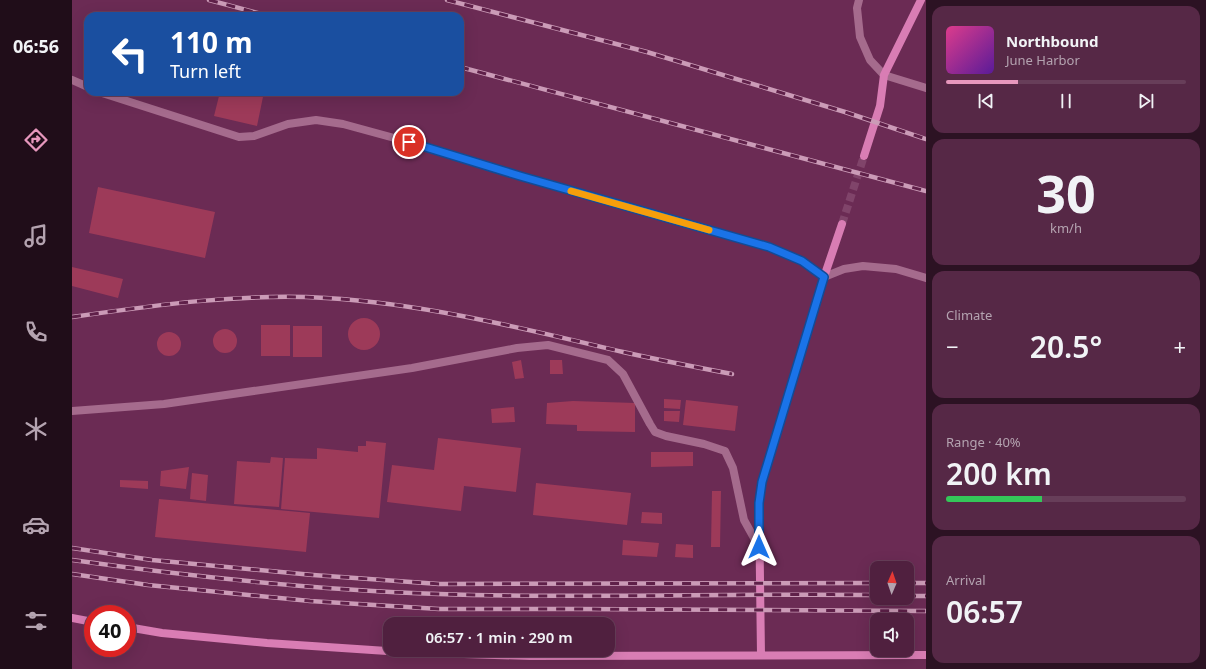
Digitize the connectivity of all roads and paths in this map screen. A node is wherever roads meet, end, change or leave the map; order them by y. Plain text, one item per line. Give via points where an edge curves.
1 (859, 0) edge
2 (921, 0) edge
3 (884, 75) junction
4 (72, 80) edge
5 (84, 85) edge
6 (926, 88) edge
7 (111, 96) edge
8 (864, 156) tunnel mouth
9 (842, 224) tunnel mouth
10 (824, 277) junction
11 (926, 278) edge
12 (72, 411) edge
13 (759, 547) junction
14 (72, 618) edge
15 (84, 620) edge
16 (136, 628) edge
17 (761, 655) junction
18 (926, 656) edge

1 - 3 street via 857,8 860,37 870,60
2 - 3 street
3 - 6 street
3 - 8 street via 880,106
4 - 5 street
7 - 10 street via 239,137 254,136 288,124 316,120 343,124 769,247 802,261
9 - 10 street
10 - 11 street via 844,269 863,266 896,269
10 - 13 street via 762,482 759,503
12 - 13 street via 164,404 412,368 517,348 548,345 608,360 624,374 655,432 725,451 734,468 744,520
13 - 17 street
14 - 15 street
16 - 17 street via 267,643 402,652 530,656
17 - 18 street

